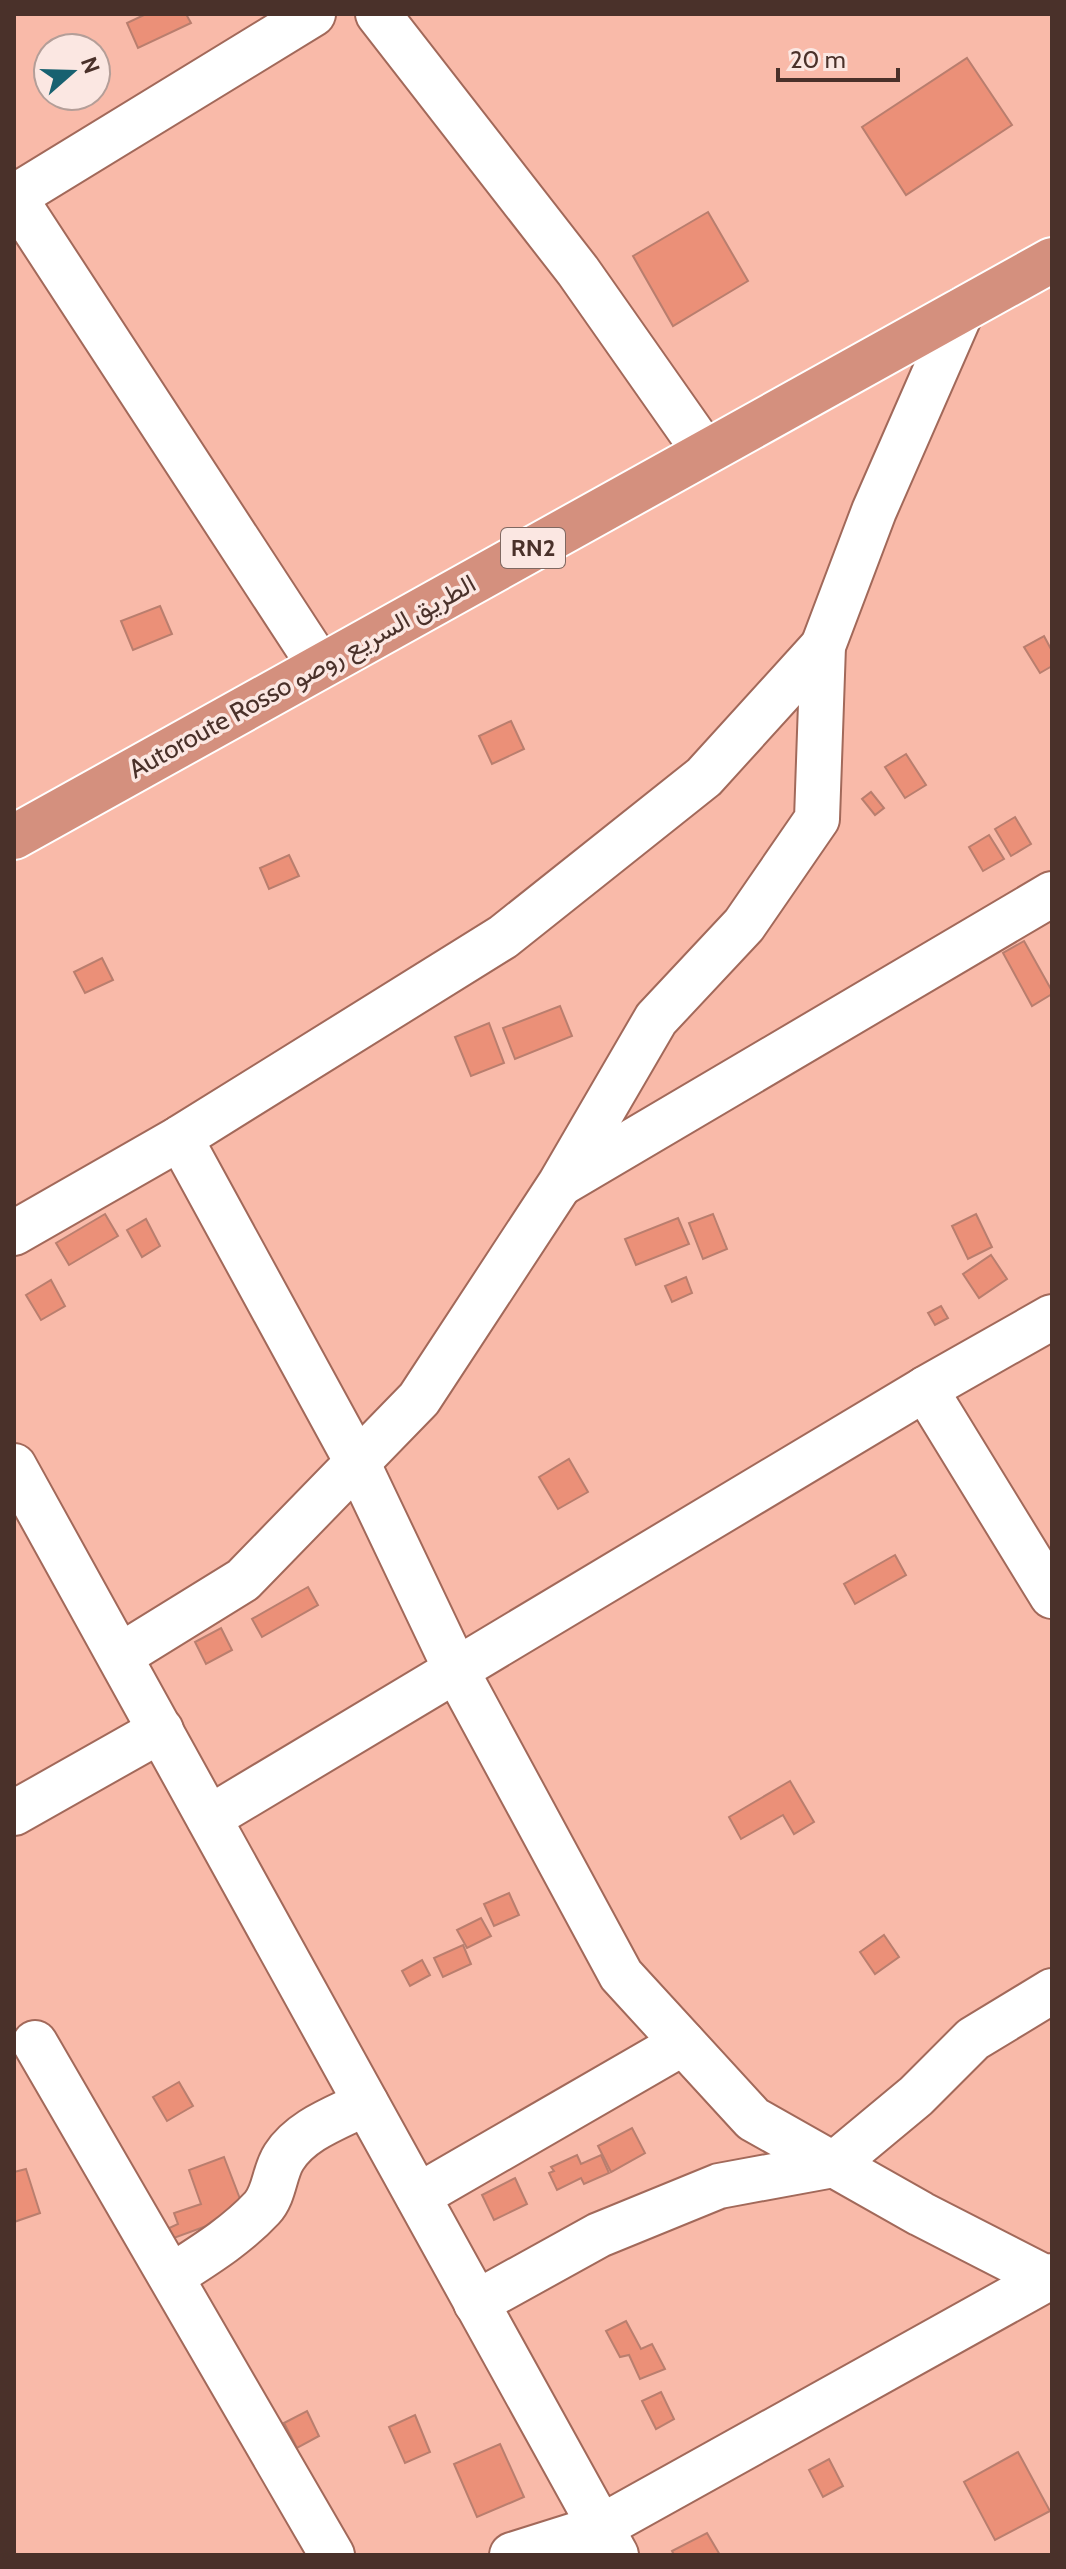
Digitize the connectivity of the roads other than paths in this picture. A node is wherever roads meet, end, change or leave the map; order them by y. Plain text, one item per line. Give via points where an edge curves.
1 (313, 14) edge
2 (378, 14) edge
3 (14, 197) edge
4 (1052, 260) edge
5 (962, 310) junction
6 (705, 452) junction
7 (823, 646) junction
8 (320, 666) junction
9 (14, 837) edge
10 (1052, 894) edge
11 (180, 1138) junction
12 (560, 1184) junction
13 (14, 1233) edge
14 (1052, 1317) edge
15 (925, 1389) junction
16 (357, 1462) junction
17 (14, 1466) edge
18 (1052, 1596) edge
19 (120, 1656) junction
20 (456, 1670) junction
21 (161, 1730) junction
22 (14, 1813) edge
23 (209, 1818) junction
24 (1052, 1991) edge
25 (35, 2043) dead end
26 (683, 2043) junction
27 (366, 2103) junction
28 (833, 2165) junction
29 (418, 2196) junction
30 (172, 2276) junction
31 (1050, 2278) edge
32 (476, 2303) junction
33 (608, 2541) edge
34 (332, 2555) edge
35 (512, 2555) edge

1 - 3 street
2 - 6 street via 578,271
3 - 8 street
4 - 5 highway, Autoroute Rosso الطريق السريع روصو / RN2
5 - 6 highway, Autoroute Rosso الطريق السريع روصو / RN2
5 - 7 street via 874,511
6 - 8 highway, Autoroute Rosso الطريق السريع روصو / RN2
7 - 11 street via 704,777 503,937
7 - 12 street via 817,819 744,925 656,1019
8 - 9 highway, Autoroute Rosso الطريق السريع روصو / RN2
10 - 12 street
11 - 13 street
11 - 16 street
12 - 16 street via 419,1399
14 - 15 street
15 - 18 street
15 - 20 street
16 - 19 street via 243,1580
16 - 20 street
17 - 19 street
19 - 21 street
20 - 23 street
20 - 26 street via 621,1975
21 - 22 street
21 - 23 street
23 - 27 street
24 - 28 street via 973,2039 916,2096
25 - 30 street
26 - 28 street via 753,2119
26 - 29 street
27 - 29 street
27 - 30 street via 307,2132 282,2158 264,2206 223,2243
28 - 31 street
28 - 32 street via 719,2186 599,2235
29 - 32 street
30 - 34 street
31 - 33 street
32 - 33 street
33 - 35 street

